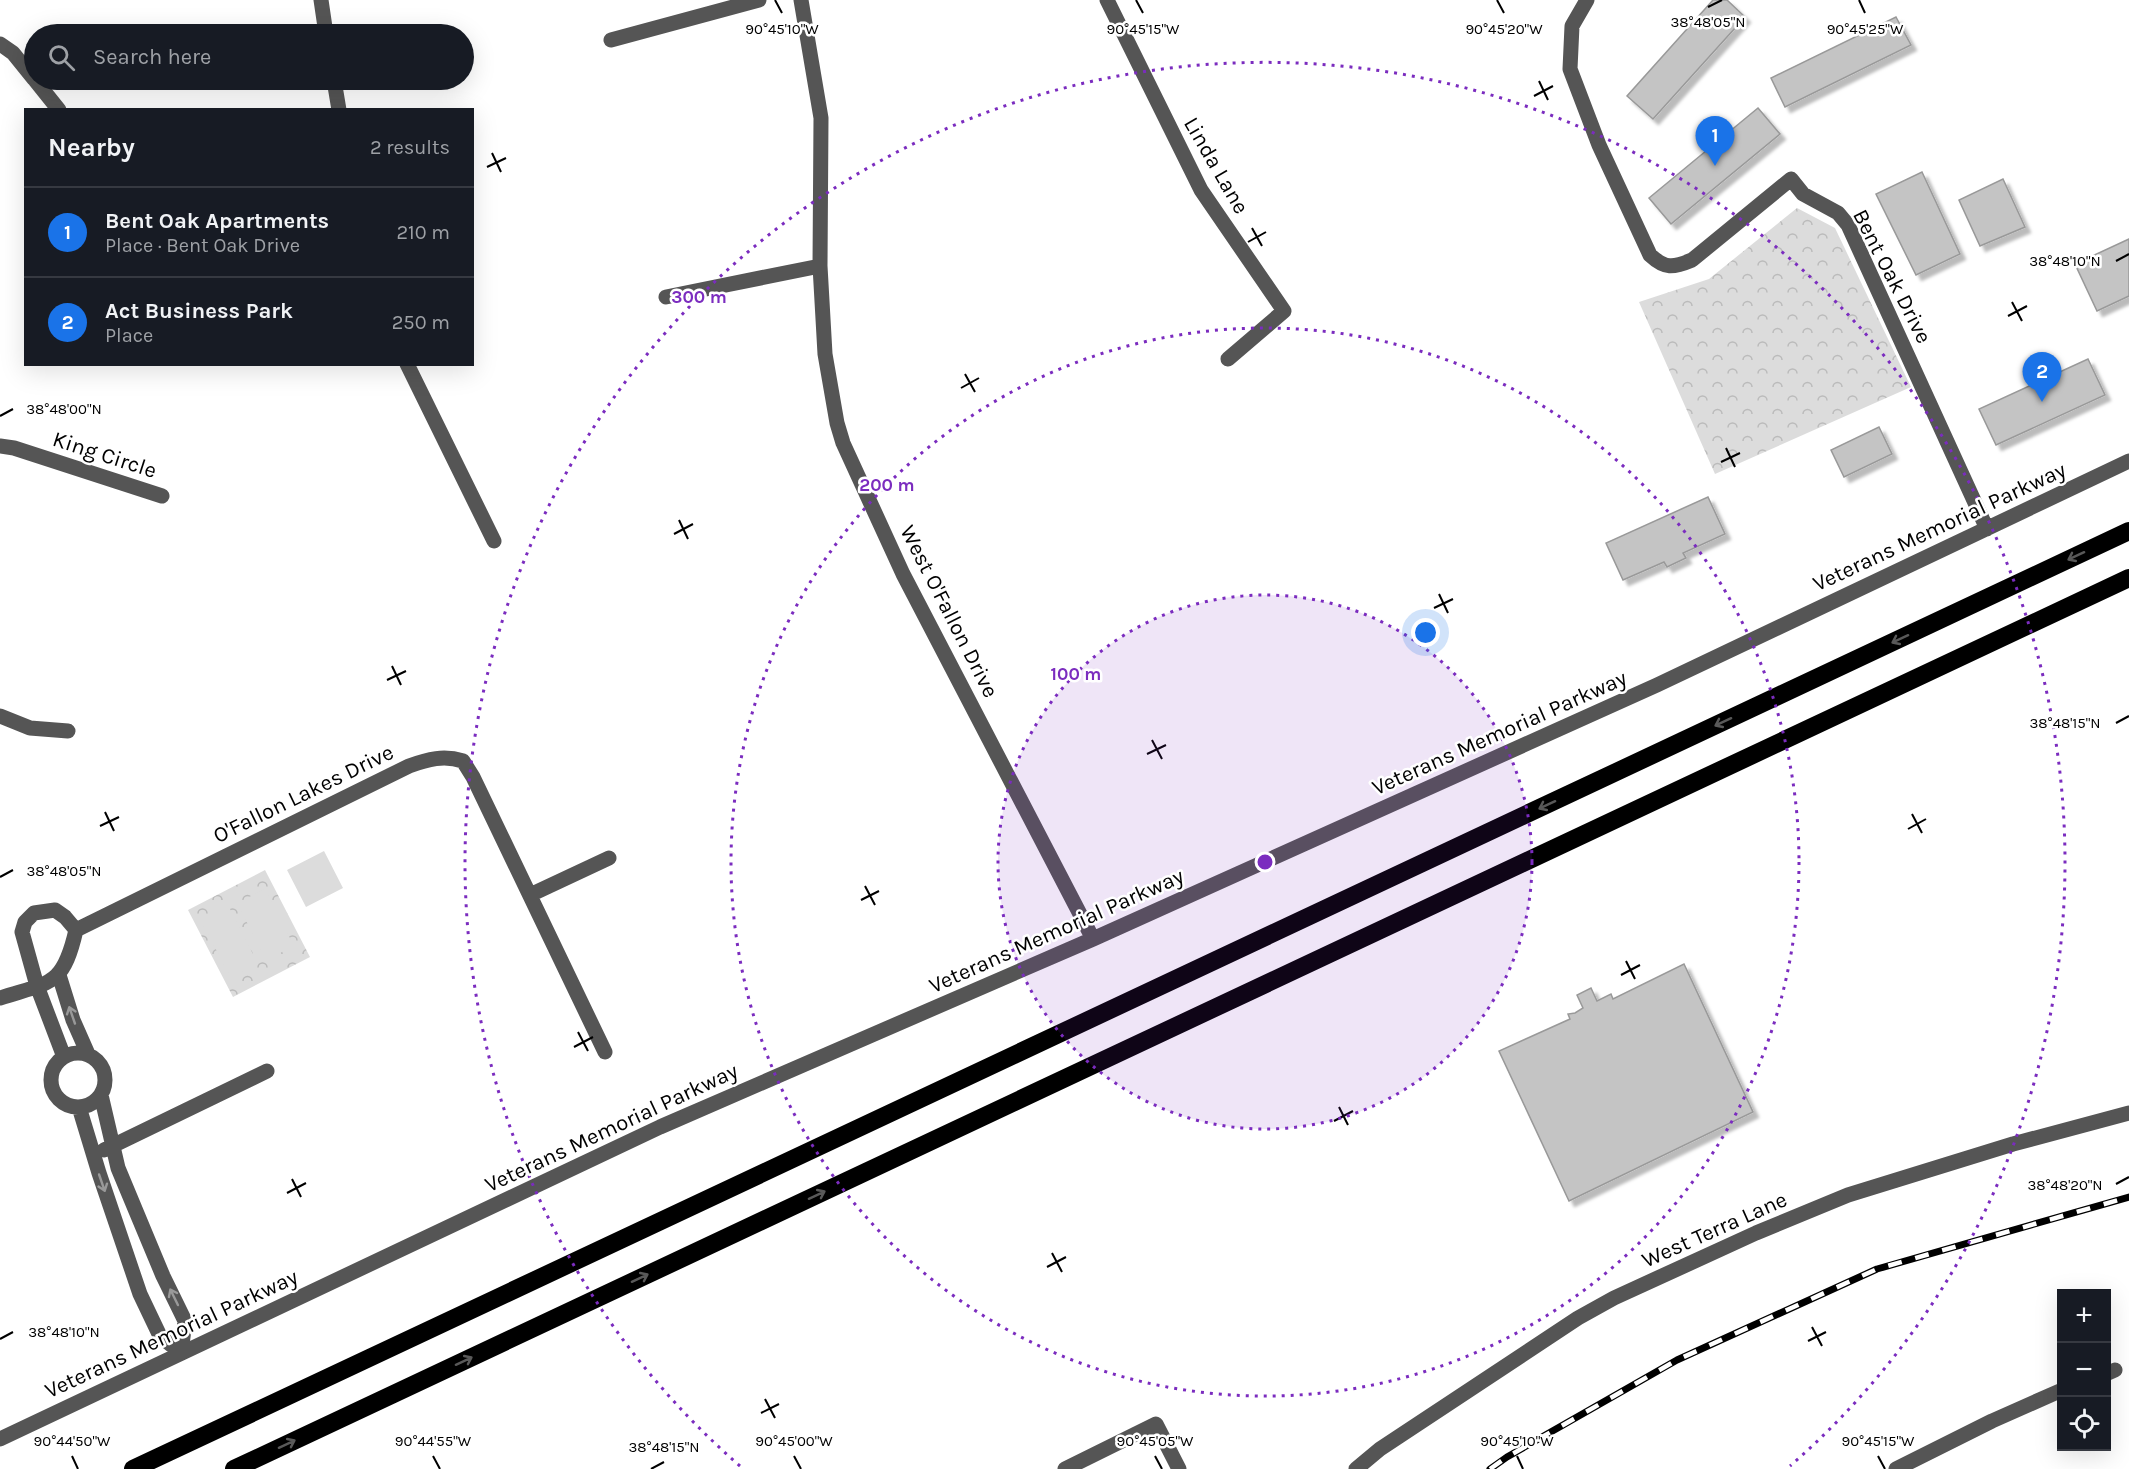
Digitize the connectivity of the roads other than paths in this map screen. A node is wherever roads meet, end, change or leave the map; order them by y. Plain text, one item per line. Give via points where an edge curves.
1 (321, 0) edge
2 (759, 0) edge
3 (801, 0) edge
4 (1107, 0) edge
5 (1587, 0) edge
6 (325, 24) edge
7 (611, 40) dead end
8 (0, 44) edge
9 (24, 66) edge
10 (43, 90) edge
11 (336, 90) edge
12 (57, 108) edge
13 (339, 108) edge
14 (820, 266) junction
15 (666, 297) dead end
16 (1228, 359) dead end
17 (408, 366) edge
18 (0, 446) edge
19 (2129, 461) edge
20 (162, 496) dead end
21 (1987, 528) junction
22 (2129, 531) edge
23 (495, 541) dead end
24 (2129, 578) edge
25 (0, 717) edge
26 (68, 731) dead end
27 (609, 858) dead end
28 (530, 895) junction
29 (76, 930) junction
30 (1093, 939) junction
31 (59, 975) junction
32 (37, 986) junction
33 (0, 998) edge
34 (605, 1052) dead end
35 (88, 1054) junction
36 (64, 1057) junction
37 (267, 1071) dead end
38 (101, 1095) junction
39 (80, 1107) junction
40 (2129, 1113) edge
41 (113, 1147) junction
42 (93, 1154) junction
43 (181, 1353) junction
44 (2057, 1392) edge
45 (0, 1438) edge
46 (133, 1469) edge
47 (234, 1469) edge
48 (1065, 1469) edge
49 (1179, 1469) edge
50 (1356, 1469) edge
51 (1896, 1469) edge

1 - 6 street
2 - 7 street
3 - 14 street, West O'Fallon Drive via 821,118
4 - 16 street, Linda Lane via 1201,189 1284,310
5 - 21 street, Bent Oak Drive via 1572,26 1569,69 1650,255 1660,264 1676,267 1692,260 1791,179 1809,199 1838,213 1848,225
8 - 9 street
10 - 12 street
11 - 13 street
14 - 15 street
14 - 30 street, West O'Fallon Drive via 825,354 843,443 903,574
17 - 23 street
18 - 20 street, King Circle
19 - 21 street, Veterans Memorial Parkway
21 - 30 street, Veterans Memorial Parkway via 1657,686
22 -> 46 highway
47 -> 24 highway
25 - 26 street via 30,728
27 - 28 street
28 - 29 street, O'Fallon Lakes Drive via 473,777 463,761 450,757 409,765
28 - 34 street, O'Fallon Lakes Drive
29 - 31 street via 70,955
29 - 32 street via 55,910 34,913 25,922 22,932
30 - 43 street, Veterans Memorial Parkway via 660,1127
31 - 32 street
35 -> 31 street
32 - 33 street
32 - 36 street
35 - 36 street
35 - 38 street via 104,1071
36 - 39 street via 52,1071 53,1089 64,1102
37 - 41 street
38 - 39 street
38 - 41 street
39 - 42 street
40 - 50 street, West Terra Lane via 1848,1195 1614,1298 1380,1449
41 - 42 street
43 -> 41 street via 185,1322 118,1168
42 -> 43 street via 140,1294 160,1336
43 - 45 street, Veterans Memorial Parkway
44 - 51 street
48 - 49 street via 1156,1424

